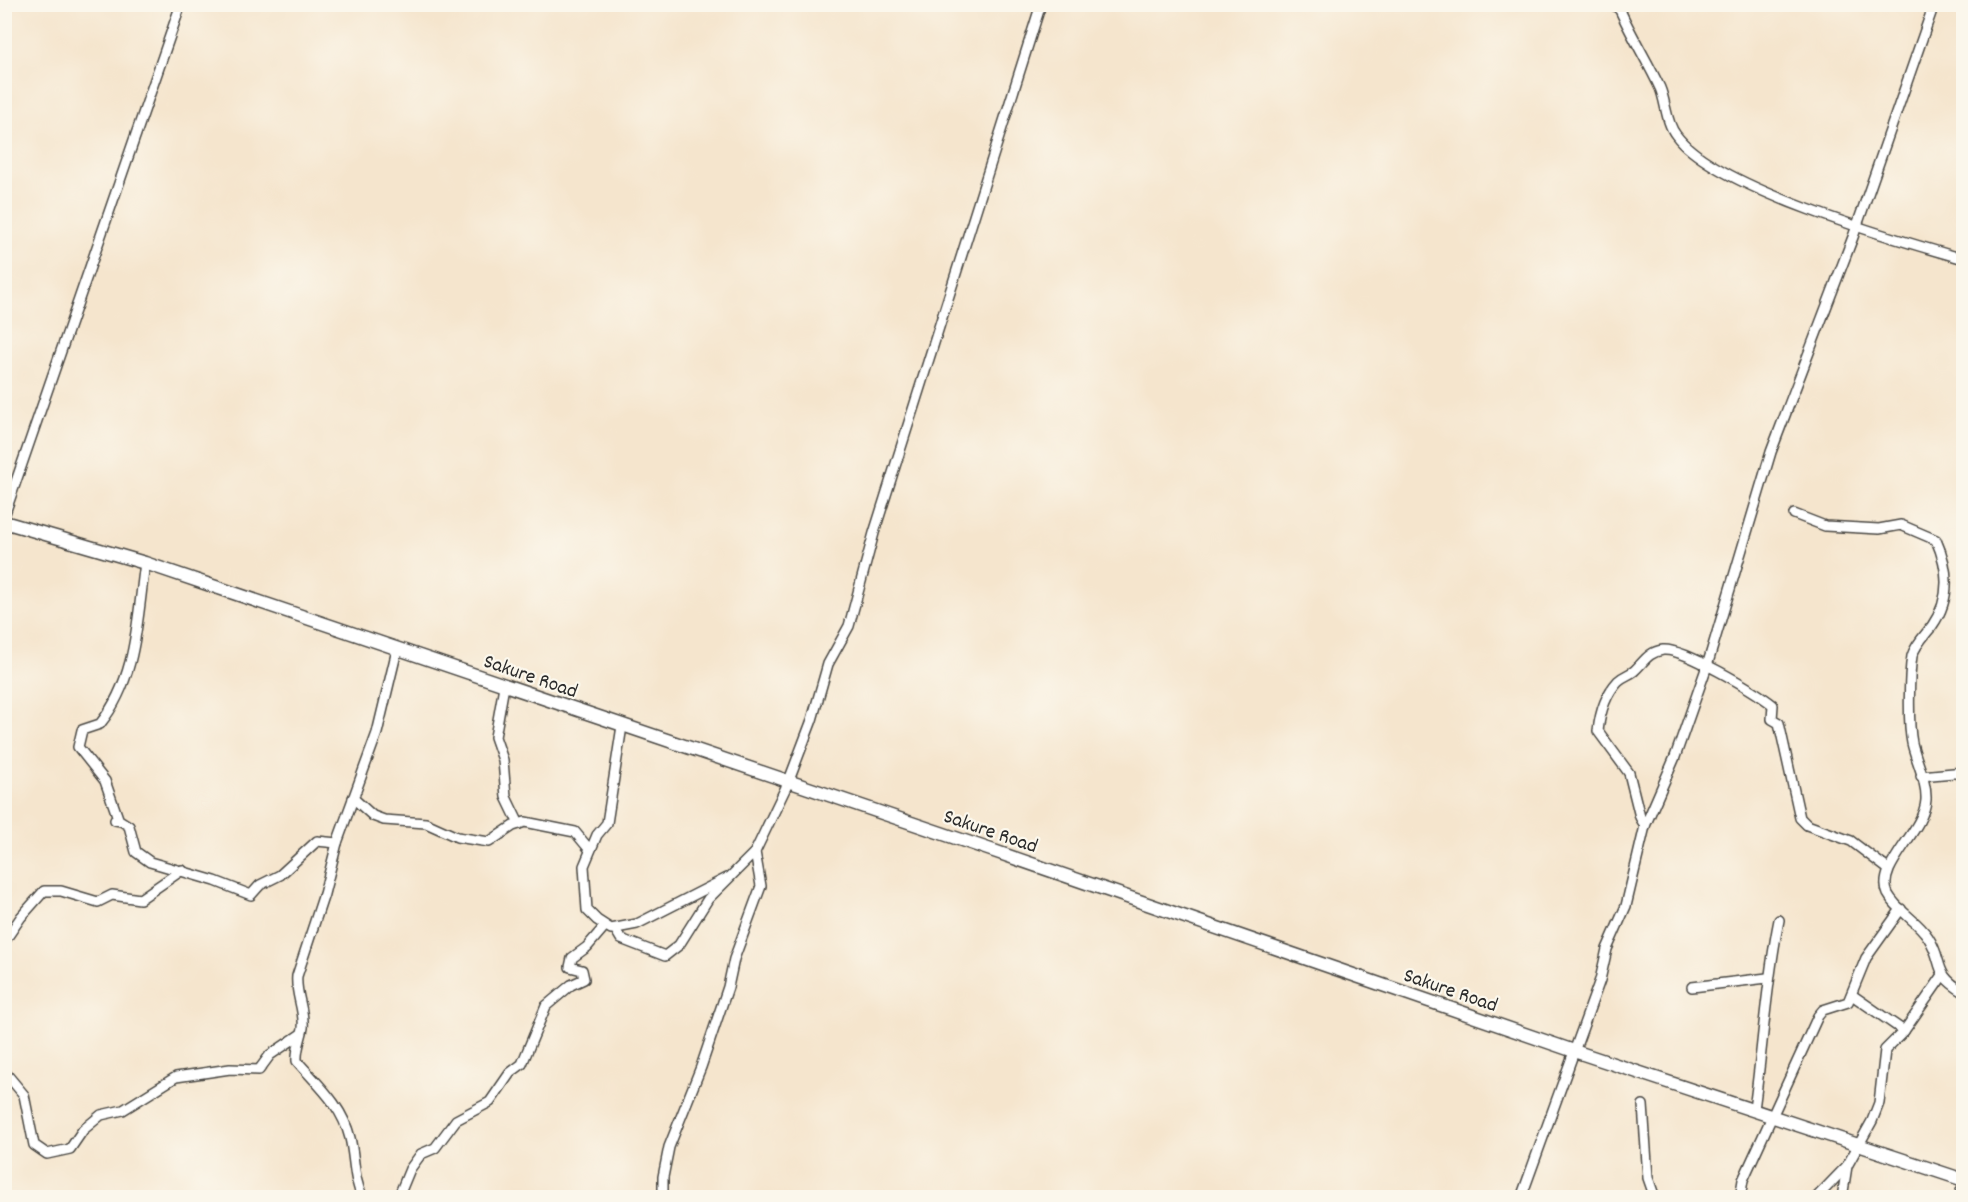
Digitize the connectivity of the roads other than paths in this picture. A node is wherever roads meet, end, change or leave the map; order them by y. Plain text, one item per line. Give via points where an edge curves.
1 (181, 4) edge
2 (1041, 4) edge
3 (1613, 4) edge
4 (1931, 13) dead end
5 (1856, 225) junction
6 (1964, 259) edge
7 (1794, 514) dead end
8 (4, 516) edge
9 (4, 522) edge
10 (145, 563) junction
11 (397, 650) junction
12 (1707, 666) junction
13 (504, 686) junction
14 (622, 726) junction
15 (1964, 772) edge
16 (1922, 776) junction
17 (788, 783) junction
18 (353, 798) junction
19 (519, 824) junction
20 (1645, 826) junction
21 (337, 843) junction
22 (590, 850) junction
23 (755, 852) junction
24 (1888, 869) junction
25 (182, 870) junction
26 (726, 878) junction
27 (1900, 909) junction
28 (1779, 920) dead end
29 (610, 928) junction
30 (4, 942) edge
31 (1943, 975) junction
32 (1767, 978) junction
33 (1692, 987) dead end
34 (1964, 992) edge
35 (1852, 995) junction
36 (1904, 1032) junction
37 (301, 1034) junction
38 (1574, 1051) junction
39 (4, 1071) edge
40 (1643, 1105) dead end
41 (1754, 1109) junction
42 (1774, 1116) junction
43 (1859, 1145) junction
44 (1847, 1166) junction
45 (1964, 1182) edge
46 (363, 1197) edge
47 (398, 1197) edge
48 (663, 1197) edge
49 (1521, 1197) edge
50 (1655, 1197) edge
51 (1740, 1197) edge
52 (1816, 1197) edge
53 (1842, 1197) edge
54 (1958, 1197) edge

1 - 8 street
2 - 17 street via 877,522 849,626 828,664 813,720
3 - 5 street via 1620,10 1660,88 1674,134 1684,145 1729,176
4 - 5 street
5 - 6 street
5 - 12 street via 1771,452
7 - 16 street via 1825,526 1879,529 1901,525 1936,540 1947,583 1944,606 1913,652 1910,670 1911,740
9 - 10 street, Sakure Road
10 - 11 street, Sakure Road
10 - 25 street via 126,682 100,724 82,730 78,747 105,781 118,818 115,820 129,826 136,852 150,862
11 - 13 street, Sakure Road
11 - 18 street via 377,733
12 - 20 street via 1675,757
12 - 20 street via 1674,650 1660,650 1645,657 1619,680 1600,712 1598,731 1629,773
12 - 24 street via 1773,705 1772,719 1779,723 1800,818 1807,825 1851,841
13 - 14 street, Sakure Road
13 - 19 street via 495,737 503,760 506,797
14 - 17 street, Sakure Road
14 - 22 street via 607,824
15 - 16 street
16 - 24 street via 1926,800 1923,813 1916,832
17 - 23 street
17 - 38 street, Sakure Road
18 - 19 street via 373,816 384,820 426,823 457,837 480,841 489,842
18 - 21 street
19 - 22 street via 575,832
20 - 38 street via 1626,906 1607,949
21 - 25 street via 317,841 251,896
21 - 37 street via 297,976
22 - 29 street via 584,866 587,910
23 - 26 street
23 - 48 street via 761,886 701,1067 669,1147
24 - 27 street via 1888,893
25 - 30 street via 140,899 116,895 98,902 61,891 44,891
26 - 29 street via 637,924
26 - 29 street via 679,945 665,956 621,939
27 - 31 street via 1929,938
27 - 35 street via 1866,958
28 - 32 street
29 - 47 street via 572,958 570,967 582,970 584,979 546,1006 522,1064 510,1073 490,1102 456,1120 435,1148 422,1154 410,1169
31 - 34 street via 1946,982
31 - 36 street
32 - 33 street
32 - 41 street via 1766,1023
35 - 36 street
35 - 42 street via 1842,1005 1823,1010 1818,1016
36 - 43 street via 1885,1050 1879,1103
37 - 39 street via 270,1054 259,1070 230,1069 176,1077 123,1110 101,1115 72,1147 53,1154 41,1152 34,1145 24,1095
37 - 46 street via 297,1060 324,1088 346,1125
38 - 41 street, Sakure Road
38 - 49 street
40 - 50 street via 1648,1178
41 - 42 street, Sakure Road
42 - 43 street, Sakure Road
42 - 51 street via 1743,1180
43 - 44 street
43 - 45 street, Sakure Road
44 - 52 street
44 - 53 street
45 - 54 street

